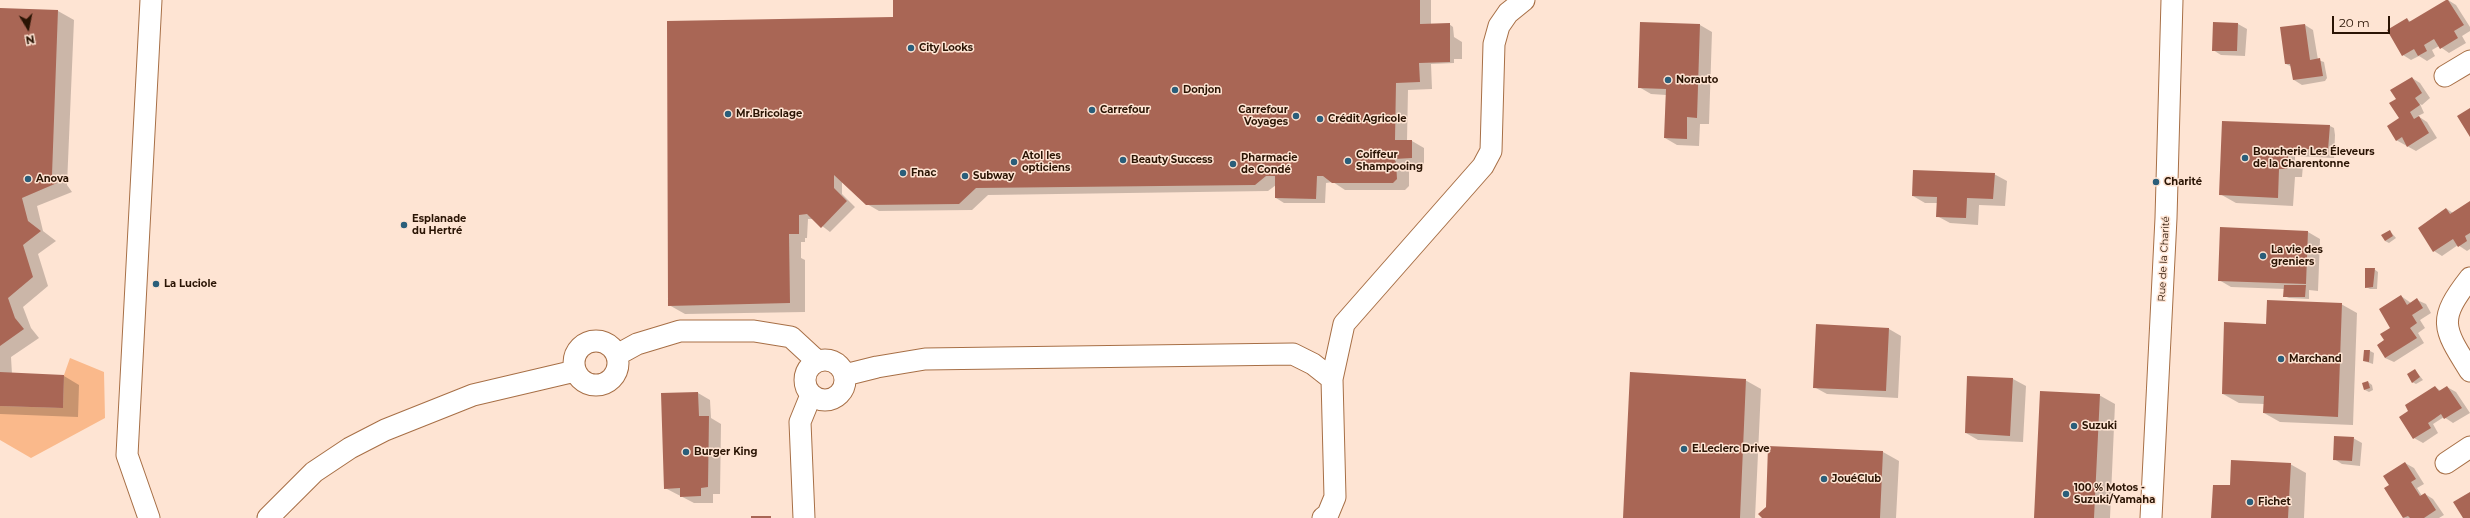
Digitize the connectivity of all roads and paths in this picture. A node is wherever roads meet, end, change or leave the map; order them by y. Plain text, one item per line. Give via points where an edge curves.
1 (151, 0) edge
2 (1524, 0) edge
3 (2172, 0) edge
4 (2470, 61) edge
5 (2445, 76) dead end
6 (2470, 278) edge
7 (616, 355) junction
8 (817, 361) junction
9 (575, 370) junction
10 (2470, 371) edge
11 (845, 376) junction
12 (1332, 379) junction
13 (811, 395) junction
14 (2470, 447) edge
15 (2446, 463) dead end
16 (292, 494) junction
17 (149, 518) edge
18 (268, 518) edge
19 (282, 518) edge
20 (804, 518) edge
21 (1324, 518) edge
22 (2151, 518) edge

1 - 17 street via 127,455
2 - 12 street via 1508,13 1499,26 1494,44 1491,151 1483,166 1344,324
3 - 22 street, Rue de la Charité via 2166,218
4 - 5 street
6 - 10 street via 2454,298 2446,321 2453,343
7 - 8 street via 637,344 680,330 754,331 791,337
7 - 9 street via 607,344 592,341 584,344 575,356
7 - 9 street via 618,362 614,375 604,384 584,382
8 - 11 street via 833,361 839,365
8 - 13 street via 805,374 805,385
9 - 16 street via 473,395 385,430 350,448 314,472
11 - 12 street via 877,367 925,359 1293,354 1313,364
11 - 13 street via 844,389 834,399 821,400
12 - 21 street via 1335,497
13 - 20 street via 800,422
14 - 15 street
16 - 18 street
16 - 19 street

